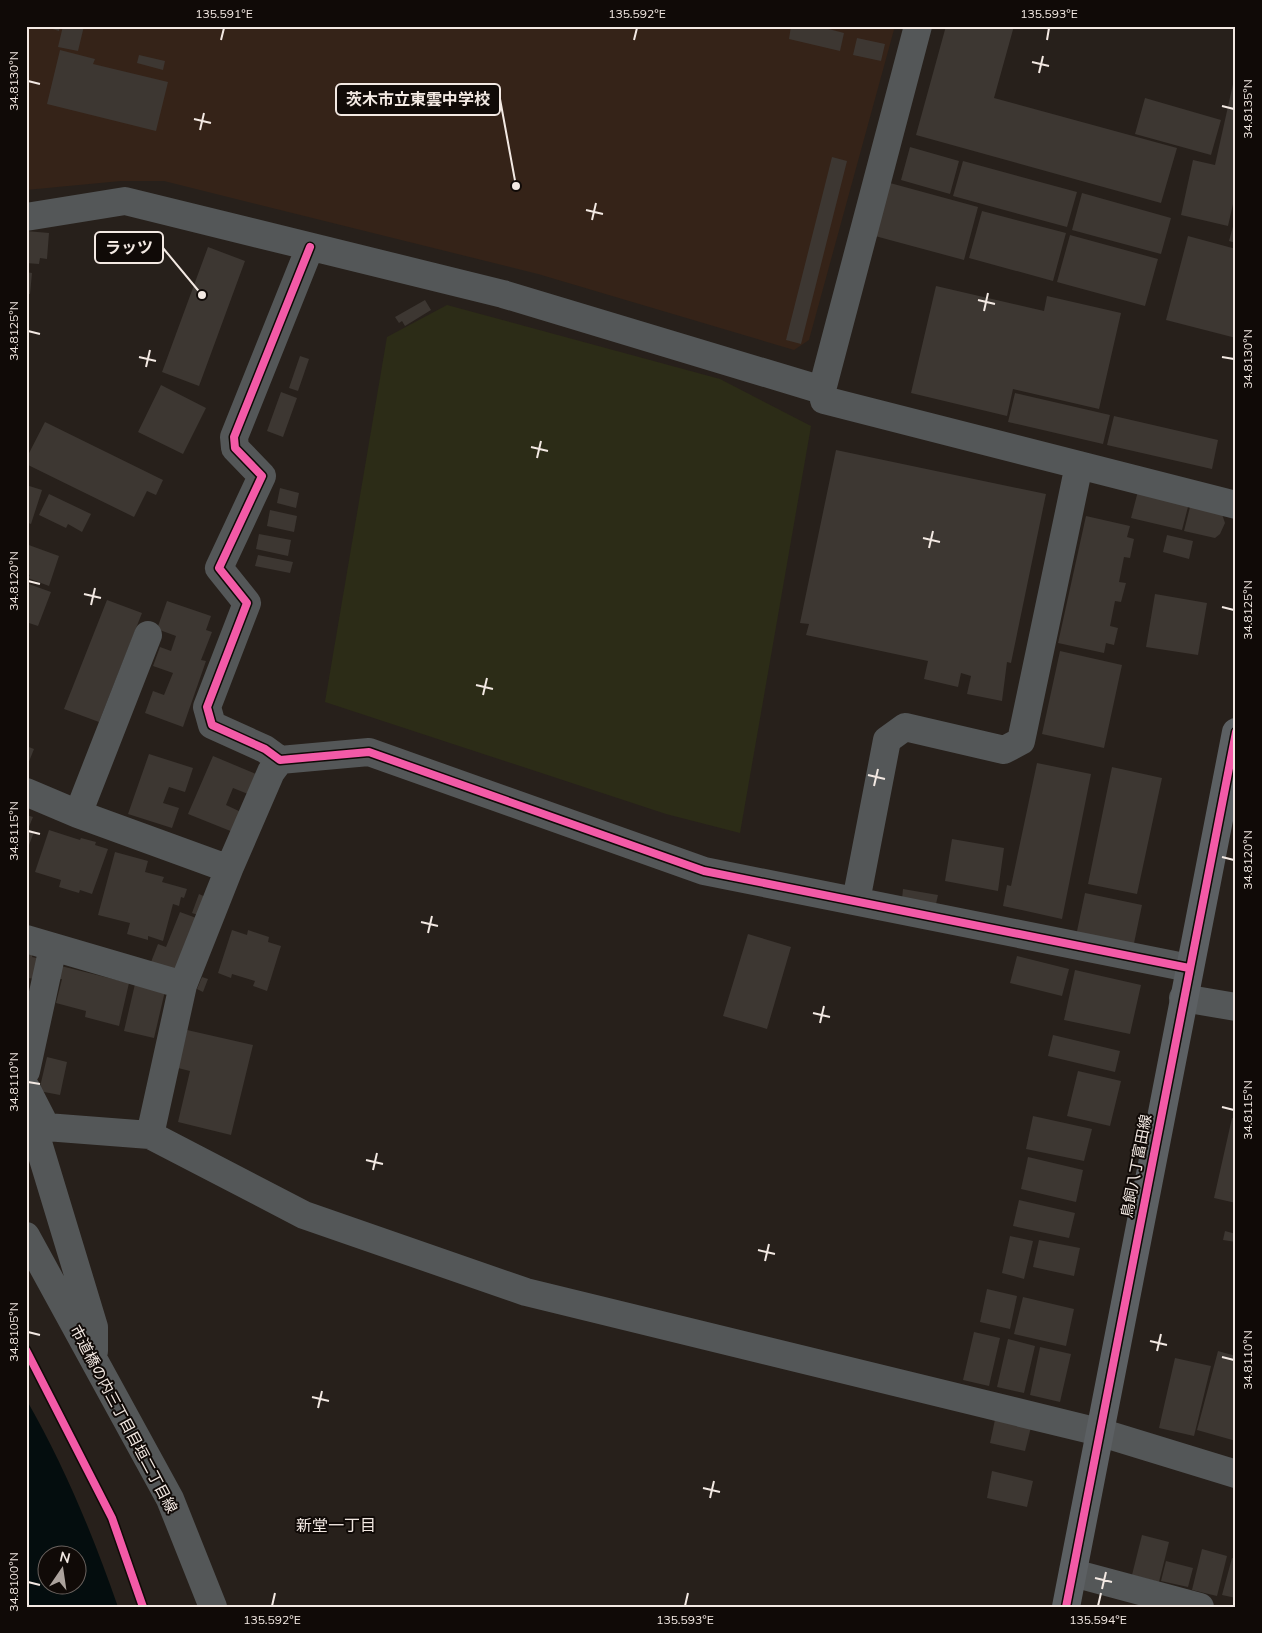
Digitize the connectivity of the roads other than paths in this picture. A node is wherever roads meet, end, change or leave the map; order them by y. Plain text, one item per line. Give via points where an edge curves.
1 (918, 26) edge
2 (26, 217) edge
3 (310, 248) junction
4 (822, 390) junction
5 (1078, 465) junction
6 (1236, 505) edge
7 (148, 636) dead end
8 (1236, 732) edge
9 (280, 760) junction
10 (26, 792) edge
11 (78, 814) junction
12 (229, 869) junction
13 (856, 901) junction
14 (26, 939) edge
15 (53, 947) junction
16 (1189, 968) junction
17 (183, 985) junction
18 (1183, 998) junction
19 (1236, 1007) edge
20 (26, 1071) edge
21 (26, 1088) edge
22 (35, 1123) edge
23 (150, 1135) junction
24 (26, 1236) edge
25 (94, 1363) junction
26 (1099, 1432) junction
27 (1236, 1474) edge
28 (1073, 1573) junction
29 (213, 1607) edge
30 (1066, 1607) edge
31 (1200, 1607) edge

1 - 4 street
2 - 3 street via 124,201
3 - 4 street via 503,294
3 - 9 street via 234,437 235,448 262,476 219,568 247,603 207,707 212,725 265,749
4 - 5 street via 824,400
5 - 6 street
5 - 13 street via 1022,740 1004,750 905,727 888,740
7 - 11 street
8 - 16 main road, 鳥飼八丁富田線
9 - 12 street via 271,772
9 - 13 street via 369,752 704,871
10 - 11 street
11 - 12 street
12 - 17 street
13 - 16 street
14 - 15 street
15 - 17 street
15 - 20 street
16 - 18 main road, 鳥飼八丁富田線
17 - 23 street
18 - 19 street
18 - 26 main road, 鳥飼八丁富田線
21 - 22 street
22 - 23 street
22 - 25 street via 94,1326
23 - 26 street via 304,1215 526,1292
24 - 25 street, 市道橋の内三丁目目垣二丁目線
25 - 29 street, 市道橋の内三丁目目垣二丁目線 via 170,1499
26 - 27 street
26 - 28 main road, 鳥飼八丁富田線
28 - 30 main road, 鳥飼八丁富田線
28 - 31 street

